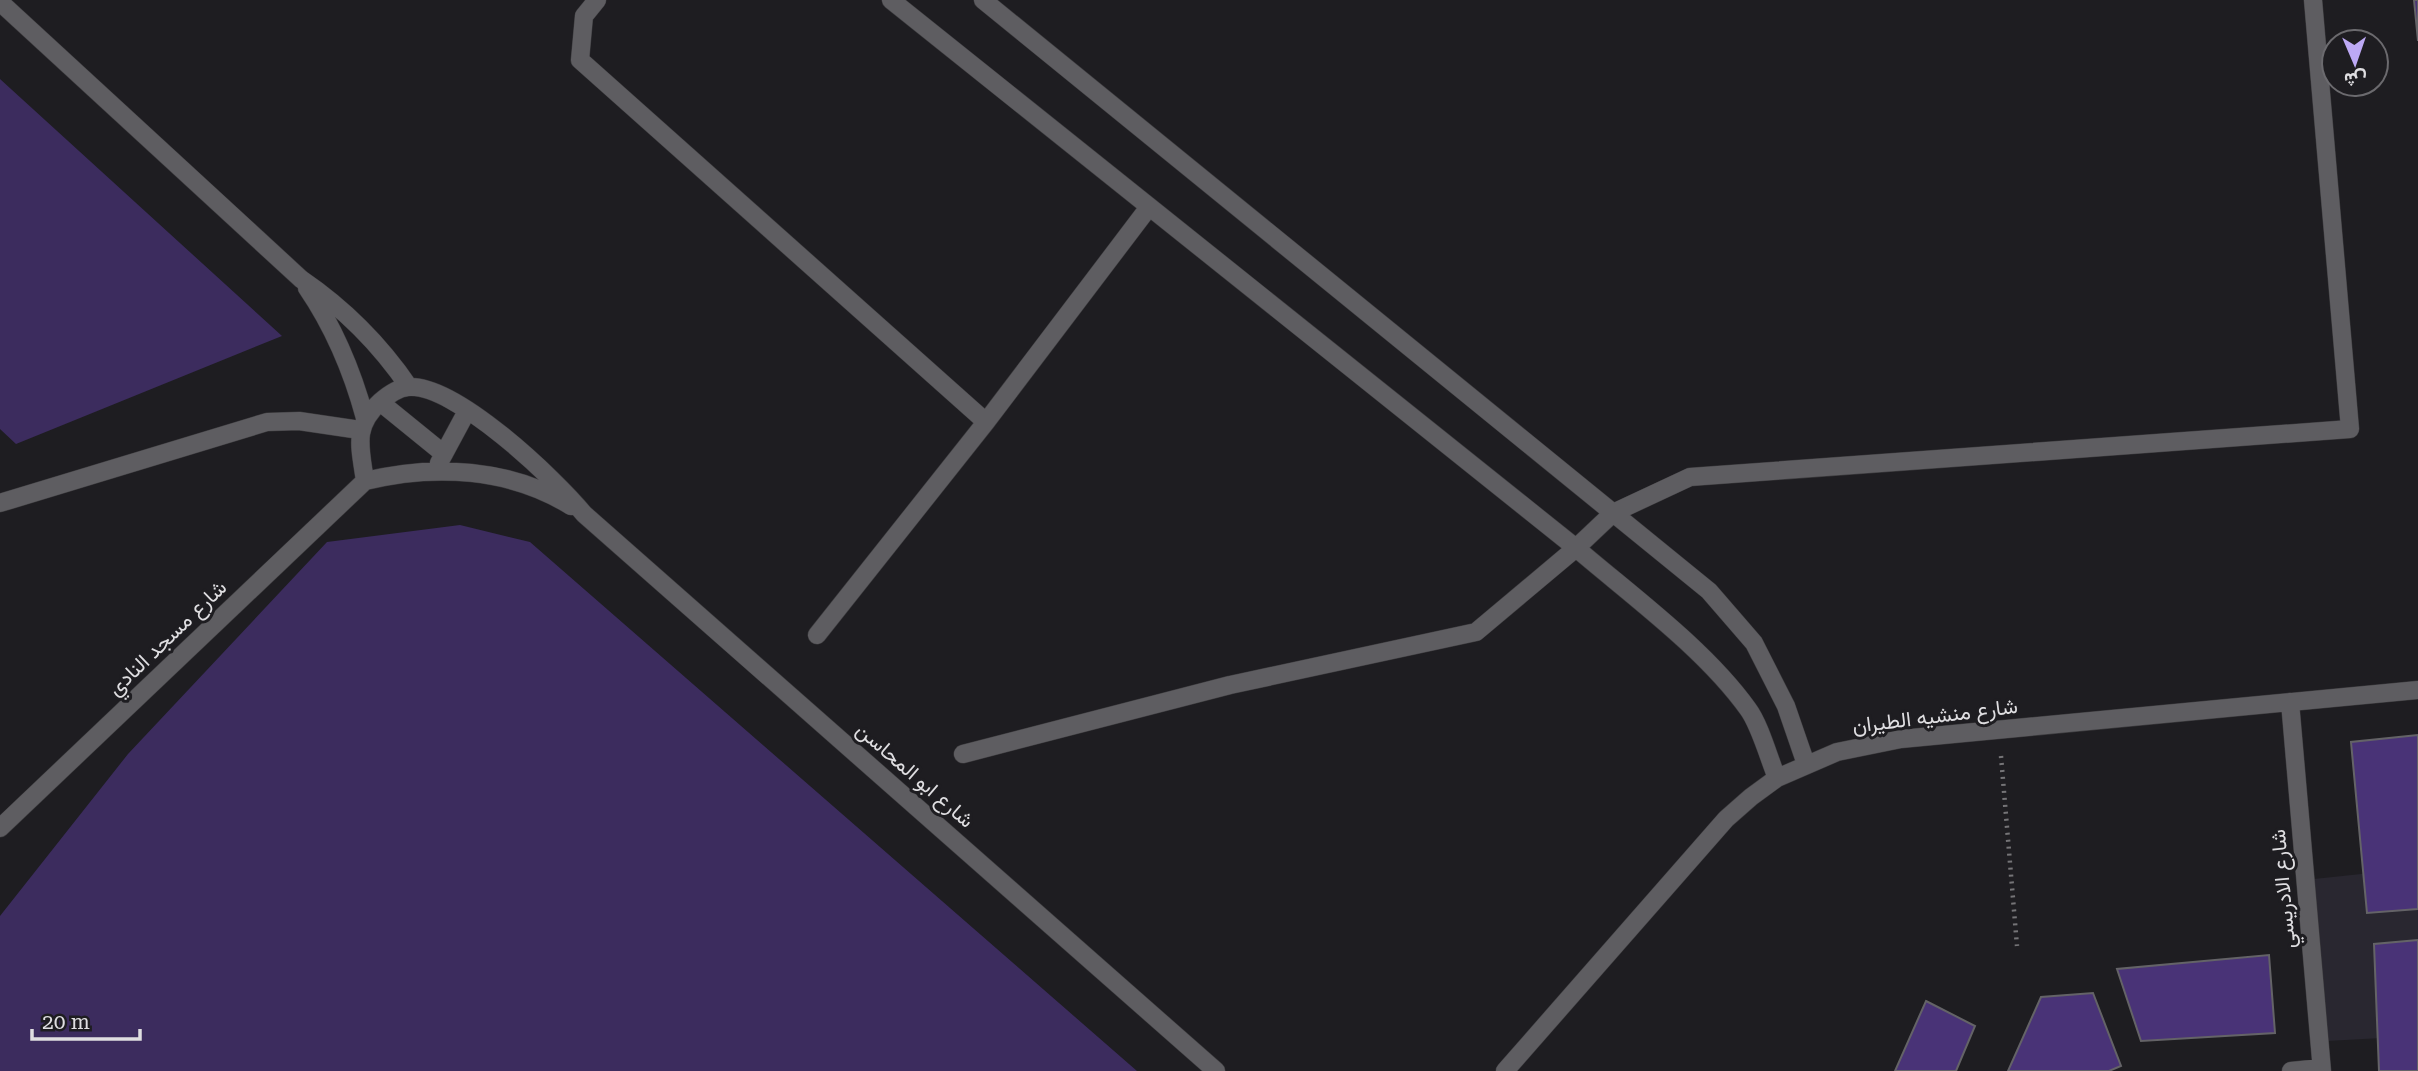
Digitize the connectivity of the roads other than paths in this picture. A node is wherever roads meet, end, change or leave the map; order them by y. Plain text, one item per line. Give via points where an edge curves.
1 (597, 0) edge
2 (891, 0) edge
3 (983, 0) edge
4 (2314, 0) edge
5 (0, 2) edge
6 (1149, 207) junction
7 (300, 279) junction
8 (409, 387) junction
9 (380, 402) junction
10 (467, 411) junction
11 (986, 422) junction
12 (363, 424) junction
13 (444, 454) junction
14 (435, 470) junction
15 (365, 481) junction
16 (3, 498) edge
17 (1613, 513) junction
18 (584, 514) junction
19 (1576, 548) junction
20 (817, 635) dead end
21 (2418, 690) edge
22 (2290, 702) junction
23 (963, 754) dead end
24 (1806, 764) junction
25 (1777, 778) junction
26 (0, 828) edge
27 (2322, 1070) edge
28 (1216, 1071) edge
29 (1505, 1071) edge
30 (2291, 1071) edge

1 - 11 street via 584,16 580,60
2 - 6 street
3 - 17 street
4 - 17 street via 2350,429 1690,477
5 - 7 street
6 - 11 street
6 - 19 street
7 - 8 street via 374,340
7 - 12 street via 341,345 355,380
8 - 9 street via 391,392
8 - 10 street, شارع ابو المحاسن via 427,390
9 - 12 street
9 - 13 street
10 - 13 street
10 - 18 street, شارع ابو المحاسن via 544,471
11 - 20 street
12 - 15 street
12 - 16 street via 267,422
13 - 14 street
14 - 15 street, شارع ابو المحاسن
14 - 18 street, شارع ابو المحاسن via 502,478
15 - 26 street, شارع مسجد النادي
17 - 19 street
17 - 24 street via 1709,591 1754,643 1786,706
18 - 28 street, شارع ابو المحاسن
19 - 23 street via 1476,632 1230,685
19 - 25 street via 1681,638 1750,710
21 - 22 street, شارع منشيه الطيران
22 - 24 street, شارع منشيه الطيران via 1869,744
22 - 27 street, شارع الادريسي
24 - 25 street, شارع منشيه الطيران
25 - 29 street, شارع منشيه الطيران via 1726,818
27 - 30 street

